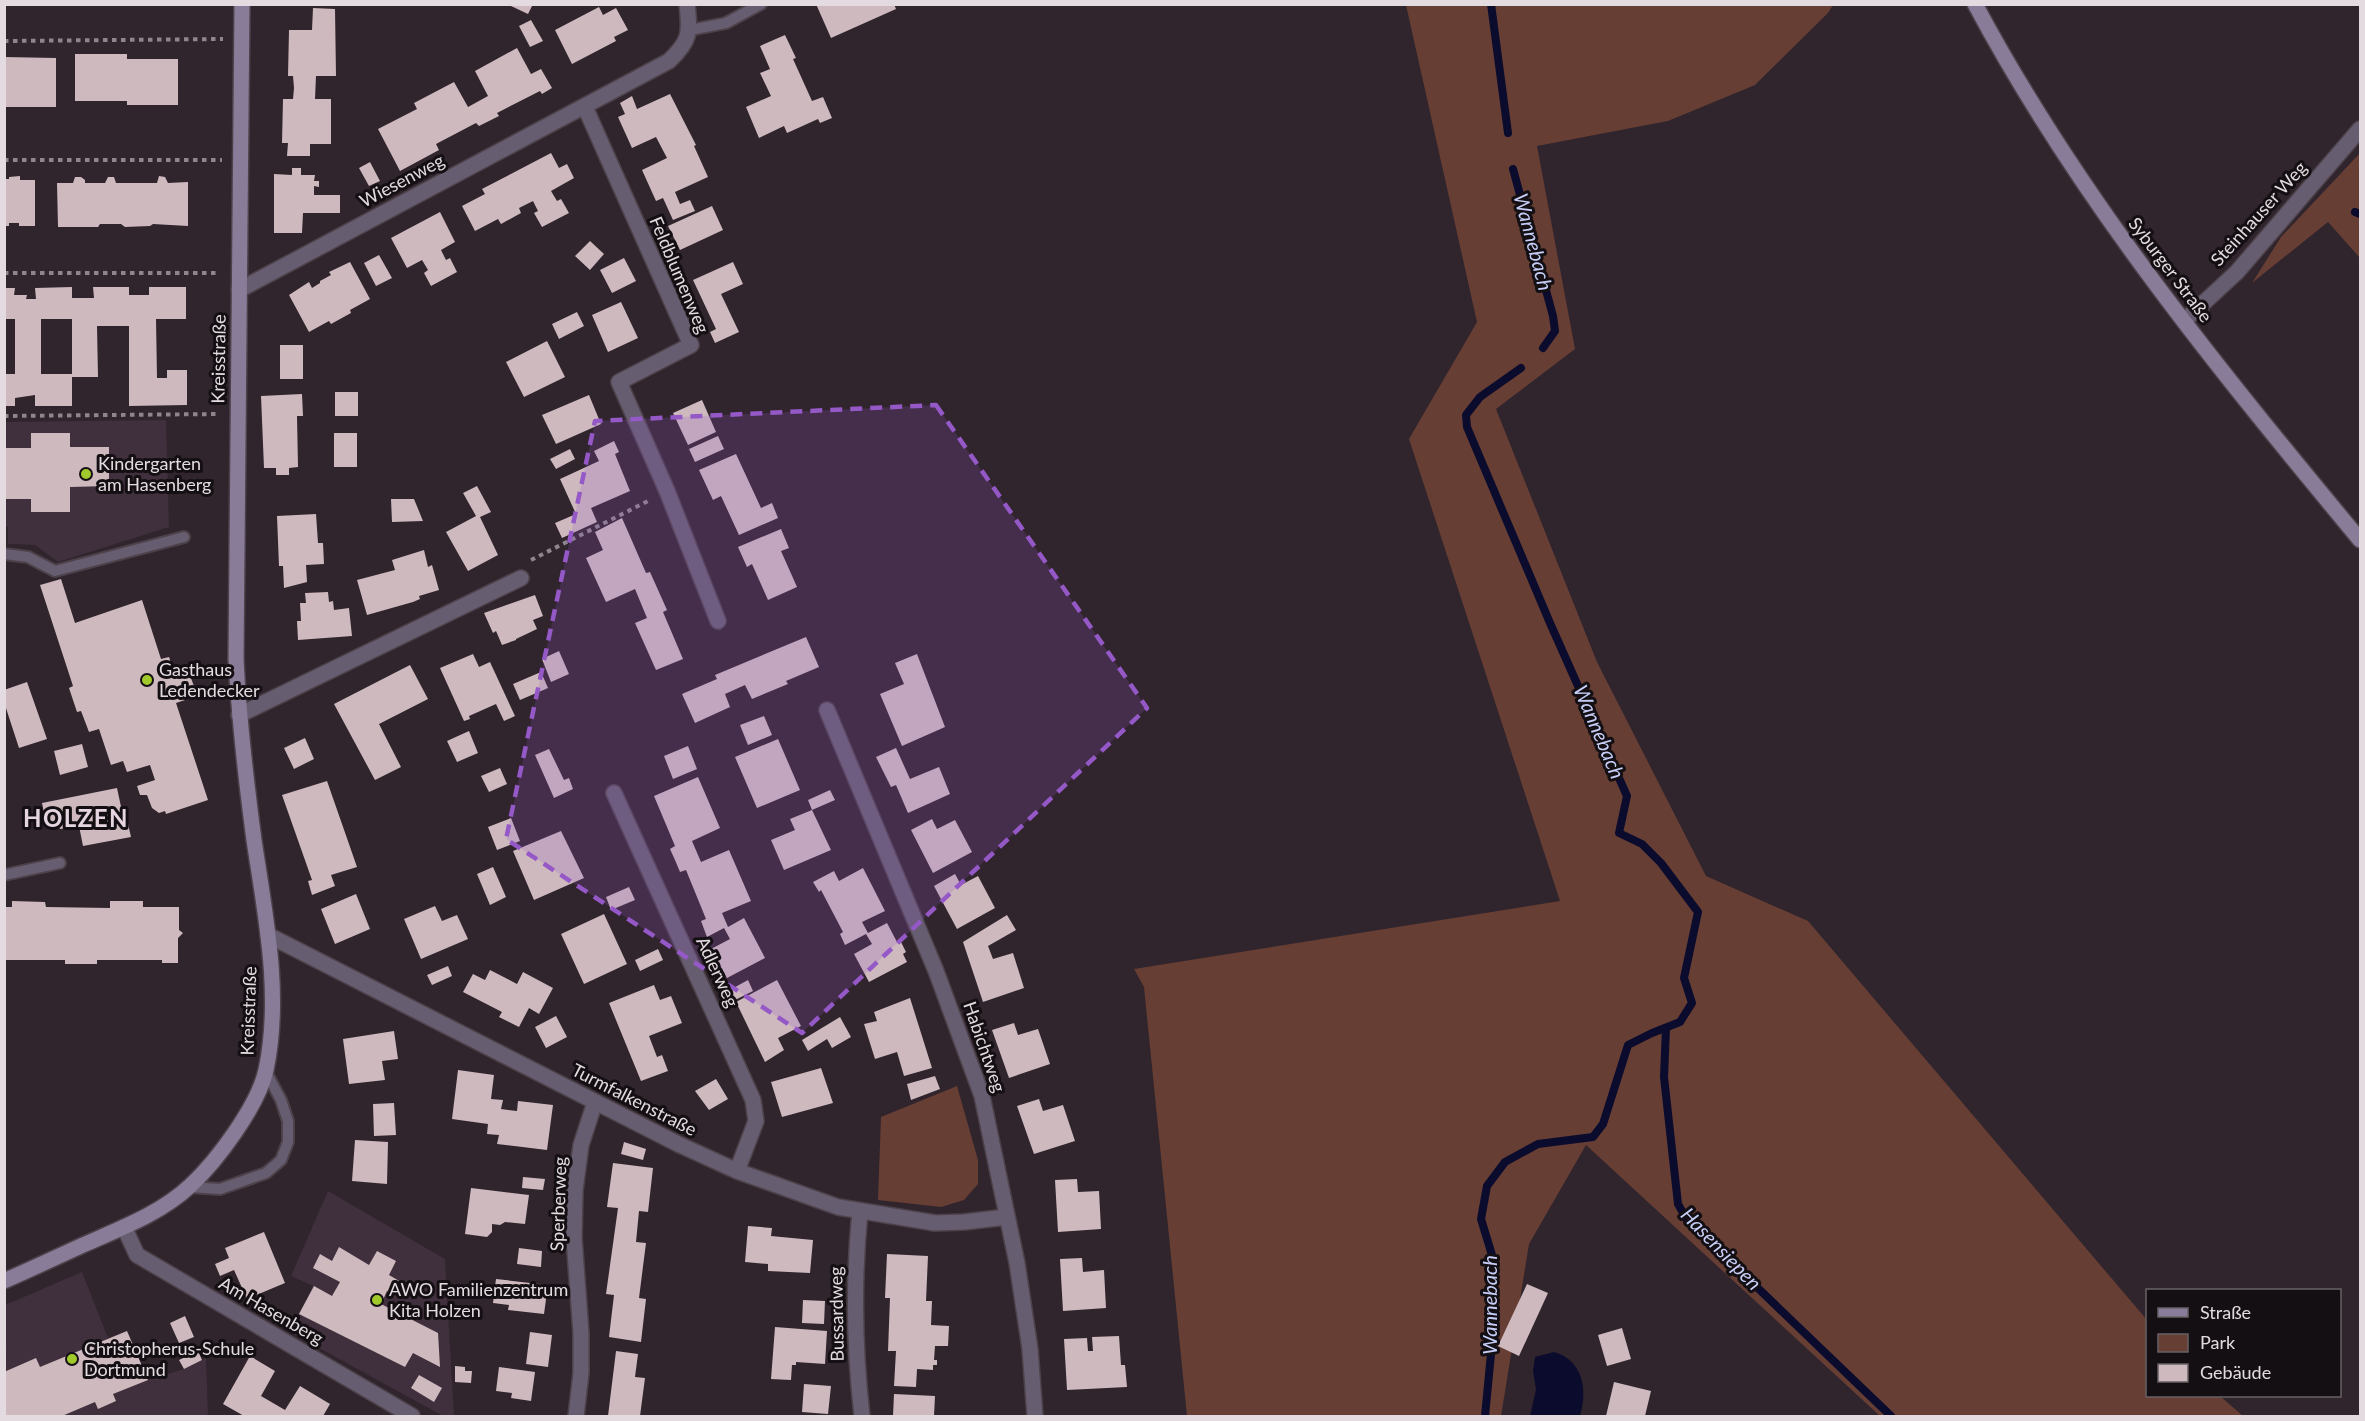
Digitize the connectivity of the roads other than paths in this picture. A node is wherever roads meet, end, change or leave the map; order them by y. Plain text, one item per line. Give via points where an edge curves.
1 (242, 4) edge
2 (687, 4) edge
3 (761, 4) edge
4 (1975, 4) edge
5 (690, 30) junction
6 (585, 107) junction
7 (2361, 129) edge
8 (239, 290) junction
9 (2184, 321) junction
10 (183, 537) dead end
11 (2361, 540) edge
12 (4, 554) edge
13 (521, 578) road end
14 (718, 621) dead end
15 (827, 710) dead end
16 (239, 715) junction
17 (614, 793) dead end
18 (60, 863) dead end
19 (4, 875) edge
20 (268, 935) junction
21 (266, 1072) junction
22 (595, 1102) junction
23 (737, 1172) junction
24 (189, 1187) junction
25 (860, 1211) junction
26 (1007, 1217) junction
27 (124, 1227) junction
28 (4, 1281) edge
29 (412, 1416) edge
30 (576, 1416) edge
31 (862, 1416) edge
32 (1035, 1416) edge

1 - 8 main road, Kreisstraße
2 - 5 street
3 - 5 lane via 726,23
4 - 9 main road, Syburger Straße via 2089,194
5 - 6 street, Wiesenweg via 685,46 669,61
6 - 8 street, Wiesenweg
6 - 14 street, Feldblumenweg via 691,345 619,382
7 - 9 street, Steinhauser Weg via 2237,272
8 - 16 main road, Kreisstraße
9 - 11 main road, Syburger Straße
10 - 12 lane via 55,571 28,557
13 - 16 street
15 - 26 street, Habichtweg via 936,971 982,1096
16 - 20 main road, Kreisstraße
17 - 23 street, Adlerweg via 753,1100 756,1121
18 - 19 lane
20 - 21 main road, Kreisstraße via 272,999
20 - 22 street, Turmfalkenstraße
21 - 24 main road, Kreisstraße via 237,1129
21 - 24 lane via 288,1121 288,1142 281,1160 266,1173 219,1189
22 - 23 street, Turmfalkenstraße
22 - 30 street, Sperberweg via 581,1145 575,1190 574,1238 581,1333
23 - 25 street, Turmfalkenstraße
24 - 27 main road, Kreisstraße
25 - 26 street, Turmfalkenstraße via 935,1223
25 - 31 street, Bussardweg via 854,1335
26 - 32 street, Habichtweg via 1030,1349
27 - 28 main road, Kreisstraße
27 - 29 street, Am Hasenberg via 136,1255

